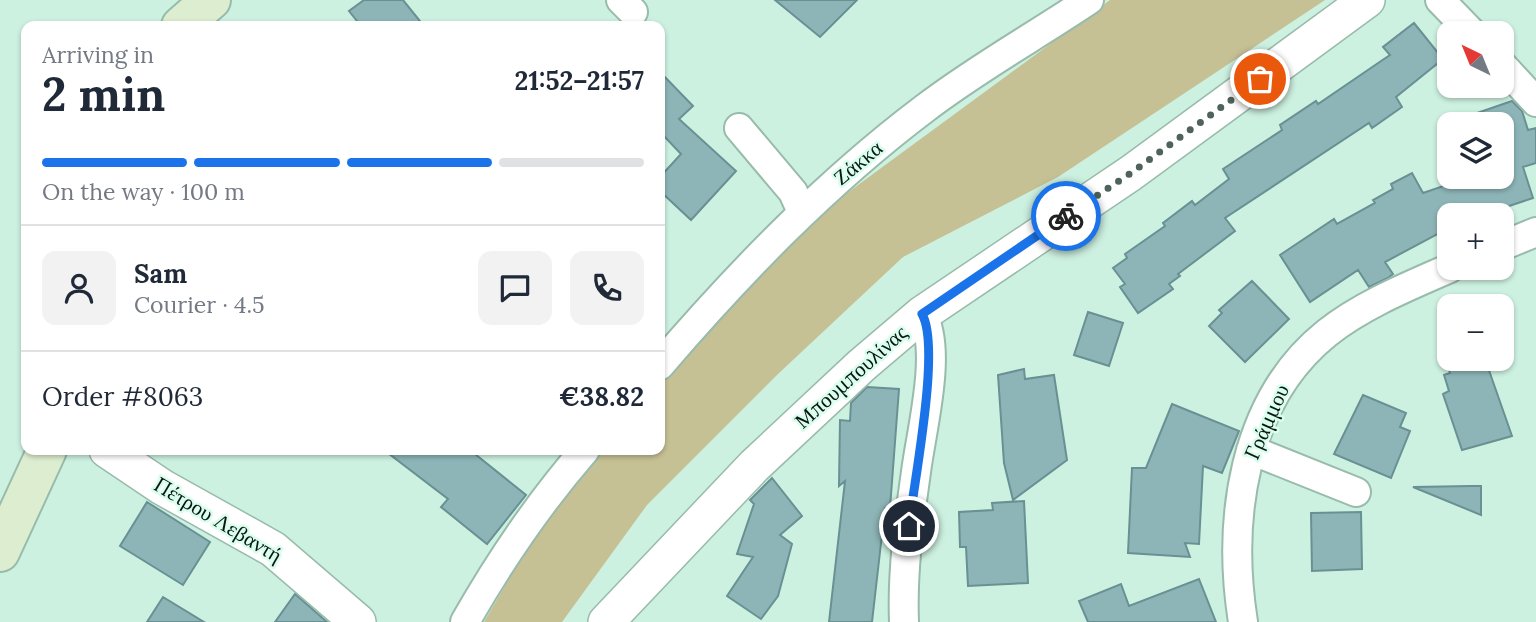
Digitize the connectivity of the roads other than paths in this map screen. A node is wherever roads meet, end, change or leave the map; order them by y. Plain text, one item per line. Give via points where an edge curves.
1 (211, 0) edge
2 (1089, 0) edge
3 (1367, 0) edge
4 (1440, 0) edge
5 (187, 21) edge
6 (1460, 21) edge
7 (1514, 78) edge
8 (1536, 102) edge
9 (739, 128) dead end
10 (802, 212) junction
11 (1536, 232) edge
12 (1514, 241) edge
13 (1437, 274) edge
14 (922, 314) junction
15 (665, 360) edge
16 (1251, 450) junction
17 (45, 455) edge
18 (115, 455) edge
19 (581, 455) edge
20 (1356, 492) dead end
21 (0, 551) edge
22 (358, 622) edge
23 (464, 622) edge
24 (606, 622) edge
25 (904, 622) edge
26 (1243, 622) edge

1 - 5 main road
2 - 10 street, Ζάκκα via 926,108
3 - 14 street, Μπουμπουλίνας via 1131,173
4 - 6 street
7 - 8 street
9 - 10 street via 793,192
10 - 15 street, Ζάκκα
11 - 12 street
13 - 16 street, Γράμμου via 1328,332 1283,381
14 - 24 street, Μπουμπουλίνας via 754,466
14 - 25 street via 929,329 930,366 909,526
16 - 20 street
16 - 26 street, Γράμμου via 1239,491
17 - 21 main road
18 - 22 street, Πέτρου Λεβαντή via 273,549
19 - 23 street

